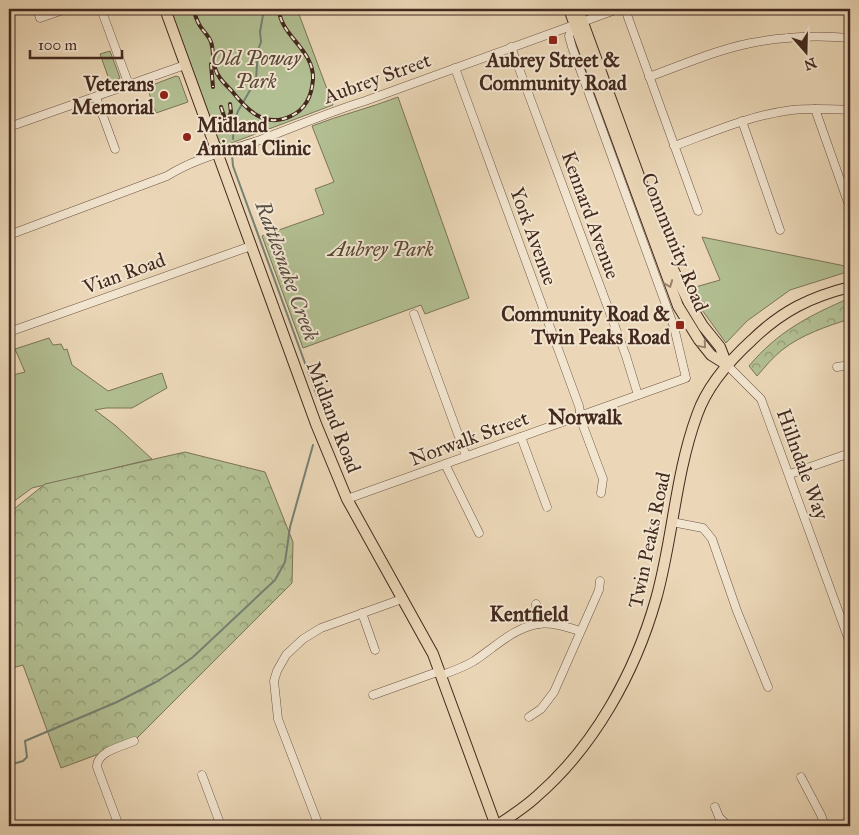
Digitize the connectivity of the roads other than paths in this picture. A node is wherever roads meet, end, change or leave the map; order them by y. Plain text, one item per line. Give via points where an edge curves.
1 (37, 9) edge
2 (66, 9) edge
3 (101, 9) edge
4 (165, 9) edge
5 (569, 9) edge
6 (578, 9) edge
7 (618, 9) edge
8 (625, 9) edge
9 (579, 23) junction
10 (850, 38) edge
11 (511, 47) junction
12 (185, 65) junction
13 (455, 68) junction
14 (649, 77) junction
15 (129, 85) junction
16 (96, 97) junction
17 (815, 109) junction
18 (850, 110) edge
19 (742, 121) junction
20 (9, 127) edge
21 (674, 146) junction
22 (115, 149) dead end
23 (217, 154) junction
24 (850, 208) edge
25 (698, 211) dead end
26 (780, 230) dead end
27 (9, 235) edge
28 (251, 246) junction
29 (850, 286) edge
30 (414, 314) dead end
31 (9, 332) edge
32 (727, 365) junction
33 (850, 365) edge
34 (837, 367) dead end
35 (638, 395) junction
36 (581, 415) junction
37 (521, 437) junction
38 (850, 452) edge
39 (466, 456) junction
40 (445, 464) junction
41 (790, 474) junction
42 (601, 493) dead end
43 (347, 499) junction
44 (547, 507) dead end
45 (672, 522) junction
46 (479, 533) dead end
47 (600, 581) dead end
48 (402, 599) junction
49 (536, 604) dead end
50 (362, 613) junction
51 (538, 624) junction
52 (580, 631) junction
53 (850, 643) edge
54 (376, 650) dead end
55 (441, 673) junction
56 (768, 687) dead end
57 (373, 696) dead end
58 (529, 717) dead end
59 (134, 741) dead end
60 (202, 775) dead end
61 (801, 777) dead end
62 (715, 807) dead end
63 (119, 826) edge
64 (221, 826) edge
65 (319, 826) edge
66 (487, 826) edge
67 (495, 826) edge
68 (728, 826) edge
69 (825, 826) edge

1 - 2 street via 40,18
3 - 15 street
4 - 12 main road, Midland Road
5 - 9 main road, Community Road
6 - 9 main road, Community Road
7 - 9 street, Aubrey Street
8 - 14 street
9 - 11 street, Aubrey Street
9 - 32 main road, Community Road via 673,269 689,303 720,347
9 - 35 street, Norwalk Street via 569,36 572,47 674,327 686,378
10 - 14 street via 807,37 751,43
11 - 13 street, Aubrey Street
11 - 35 street, Kennard Avenue
12 - 15 street
12 - 23 main road, Midland Road
13 - 23 street, Aubrey Street
13 - 36 street, York Avenue
14 - 21 street
15 - 16 street
16 - 20 street
16 - 22 street
17 - 18 street
17 - 19 street via 768,114
17 - 24 street
19 - 21 street
19 - 26 street
21 - 25 street
23 - 27 street, Aubrey Street
23 - 28 main road, Midland Road
28 - 31 street, Vian Road
28 - 43 main road, Midland Road
29 - 32 main road, Twin Peaks Road via 821,295 771,322
30 - 39 street
32 - 41 street, Hillndale Way via 762,399
32 - 45 main road, Twin Peaks Road via 697,414
33 - 34 street
35 - 36 street, Norwalk Street
36 - 37 street, Norwalk Street
36 - 42 street, York Avenue via 603,479
37 - 39 street, Norwalk Street
37 - 44 street
38 - 41 street
39 - 40 street, Norwalk Street
40 - 43 street, Norwalk Street
40 - 46 street
41 - 53 street, Hillndale Way
43 - 48 main road, Midland Road
45 - 56 street via 702,528 712,539
45 - 67 main road, Twin Peaks Road via 656,600 620,689 586,741 554,779 536,797
47 - 52 street
48 - 50 street
48 - 55 main road, Midland Road
49 - 51 street
50 - 54 street
50 - 65 street via 321,628 303,639 286,655 274,681 278,719
51 - 52 street
51 - 55 street via 511,635 466,665
52 - 58 street via 554,692 541,709
55 - 57 street
55 - 67 main road, Midland Road
59 - 63 street via 106,753 98,762
60 - 64 street
61 - 69 street
62 - 68 street
66 - 67 main road

